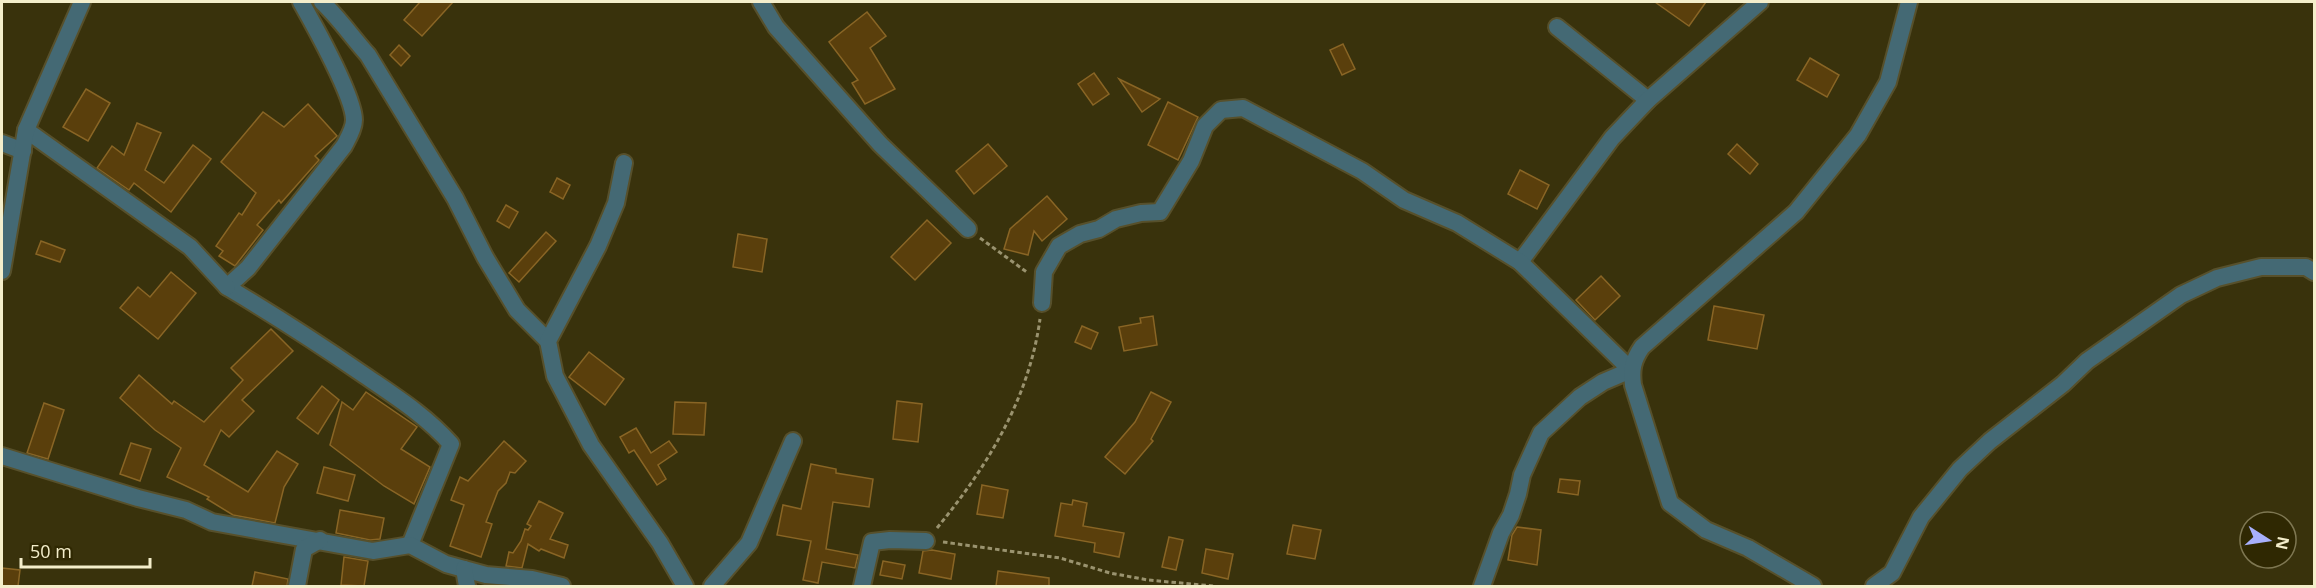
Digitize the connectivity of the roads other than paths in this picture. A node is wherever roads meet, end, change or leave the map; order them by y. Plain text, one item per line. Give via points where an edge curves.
1 (82, 2) edge
2 (301, 2) edge
3 (322, 2) edge
4 (761, 2) edge
5 (1760, 2) edge
6 (1909, 2) edge
7 (1557, 27) dead end
8 (1648, 100) junction
9 (26, 130) junction
10 (2, 143) edge
11 (23, 151) junction
12 (624, 164) dead end
13 (968, 229) road end
14 (1520, 262) junction
15 (2, 271) edge
16 (2314, 272) edge
17 (227, 287) junction
18 (1042, 303) road end
19 (548, 341) junction
20 (1631, 370) junction
21 (793, 441) dead end
22 (2, 456) edge
23 (320, 540) junction
24 (926, 541) road end
25 (410, 545) junction
26 (464, 569) junction
27 (297, 586) edge
28 (467, 586) edge
29 (562, 586) edge
30 (685, 586) edge
31 (712, 586) edge
32 (862, 586) edge
33 (1482, 586) edge
34 (1813, 586) edge
35 (1874, 586) edge

1 - 9 street
2 - 17 street via 344,88 355,118 353,128 344,146 248,268
3 - 19 street via 368,55 517,310
4 - 13 street via 776,27 880,144
5 - 8 street
6 - 20 street via 1888,82 1858,135 1796,212 1642,347
7 - 8 street
8 - 14 street via 1612,138
9 - 11 street
9 - 17 street via 190,247
10 - 11 street
11 - 15 street
12 - 19 street via 612,214
14 - 18 street via 1457,223 1404,200 1362,171 1243,108 1221,110 1205,126 1191,161 1160,212 1116,219 1059,246 1044,272
14 - 20 street
16 - 35 street via 2306,267 2261,267 2217,278 2181,295 2087,362 1960,469 1921,517 1892,573
17 - 25 street via 292,326 432,422 451,444
19 - 30 street via 555,376 591,445 660,543
20 - 33 street via 1580,397 1541,432
20 - 34 street via 1670,503 1706,530 1748,548
21 - 31 street via 749,543
22 - 23 street via 186,510 212,522
23 - 25 street via 373,550
23 - 27 street via 304,549
24 - 32 street via 872,542
25 - 26 street
26 - 28 street
26 - 29 street

